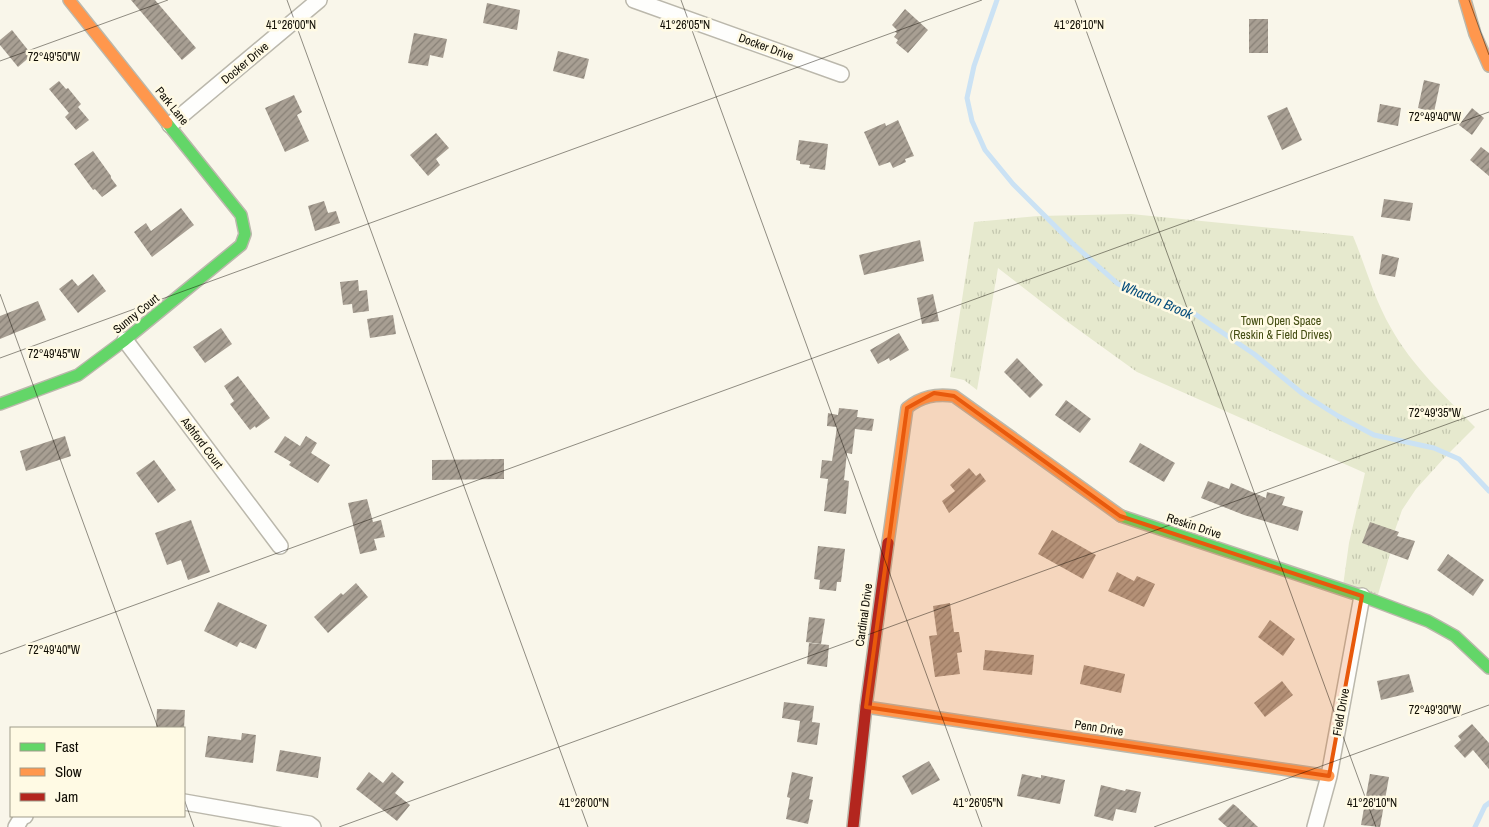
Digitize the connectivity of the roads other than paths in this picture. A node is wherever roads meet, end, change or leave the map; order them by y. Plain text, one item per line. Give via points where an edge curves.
1 (69, 0) edge
2 (319, 0) edge
3 (634, 0) edge
4 (1465, 0) edge
5 (1489, 66) edge
6 (841, 74) dead end
7 (170, 125) junction
8 (245, 234) joint
9 (125, 340) junction
10 (0, 404) edge
11 (906, 408) joint
12 (280, 546) dead end
13 (1362, 596) junction
14 (1489, 668) edge
15 (866, 707) junction
16 (1329, 776) junction
17 (185, 802) edge
18 (313, 827) edge
19 (853, 827) edge
20 (1315, 827) edge

1 - 7 street, Park Lane
2 - 7 street, Docker Drive
3 - 6 street, Docker Drive
4 - 5 street
7 - 8 street, Park Lane via 241,215
8 - 9 street, Sunny Court via 241,245
9 - 10 street, Sunny Court via 78,375
9 - 12 street, Ashford Court
11 - 13 street, Reskin Drive via 919,398 934,394 954,396 1120,516
11 - 15 street, Cardinal Drive
13 - 14 street, Reskin Drive via 1435,625 1454,636
13 - 16 street, Field Drive
15 - 16 street, Penn Drive
15 - 19 street, Cardinal Drive
16 - 20 street, Field Drive
17 - 18 street

